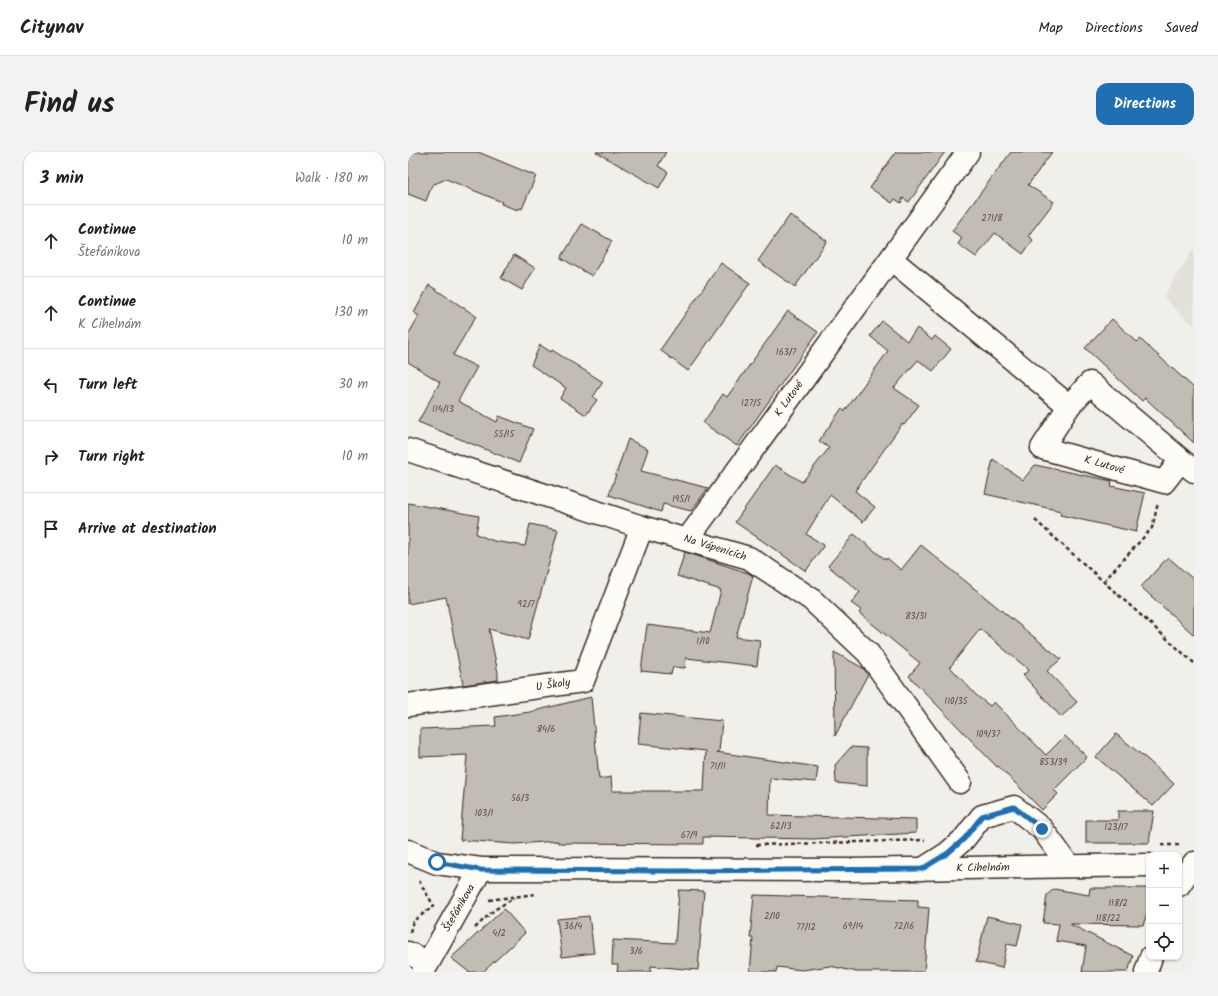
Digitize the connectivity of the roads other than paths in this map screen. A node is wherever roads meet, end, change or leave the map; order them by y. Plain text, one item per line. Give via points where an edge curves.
1 (968, 152) edge
2 (891, 259) junction
3 (1069, 406) junction
4 (408, 450) edge
5 (1187, 466) edge
6 (642, 527) junction
7 (687, 540) junction
8 (408, 705) edge
9 (960, 782) dead end
10 (408, 851) edge
11 (1182, 864) edge
12 (1194, 864) edge
13 (1146, 865) edge
14 (1069, 866) junction
15 (922, 869) junction
16 (481, 870) junction
17 (1182, 881) edge
18 (409, 944) edge
19 (1150, 960) edge
20 (425, 967) edge
21 (1146, 972) edge

1 - 2 street, K Lutové
2 - 3 street
2 - 7 street, K Lutové
3 - 5 street, K Lutové via 1090,383
3 - 5 street, K Lutové via 1042,448 1164,482
4 - 6 street, Na Vápenicích
6 - 7 street, Na Vápenicích
6 - 8 street, U Školy via 583,681
7 - 9 street, Na Vápenicích via 749,558 811,599 868,653
10 - 16 street, Štefánikova via 437,862
11 - 12 street
12 - 17 street
13 - 14 street, K Cihelnám
14 - 15 street, K Cihelnám
14 - 15 street via 1042,829 1014,807 982,816 964,839
15 - 16 street, K Cihelnám
16 - 20 street, Štefánikova
18 - 20 street
19 - 21 street

